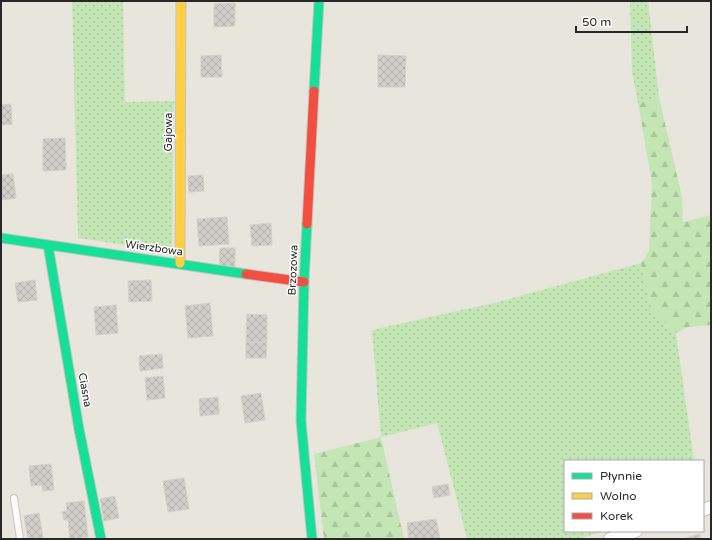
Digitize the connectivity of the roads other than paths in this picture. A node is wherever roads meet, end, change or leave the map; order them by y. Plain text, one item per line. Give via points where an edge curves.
1 (181, 1) edge
2 (319, 1) edge
3 (1, 238) edge
4 (48, 245) junction
5 (180, 264) junction
6 (304, 282) junction
7 (14, 498) dead end
8 (633, 532) edge
9 (20, 539) edge
10 (101, 539) edge
11 (312, 539) edge
12 (610, 539) edge

1 - 5 street, Gajowa
2 - 6 street, Brzozowa
3 - 4 street, Wierzbowa
4 - 5 street, Wierzbowa
4 - 10 street, Ciasna via 79,429
5 - 6 street, Wierzbowa
6 - 11 street, Brzozowa via 301,421
7 - 9 lane
8 - 12 street

